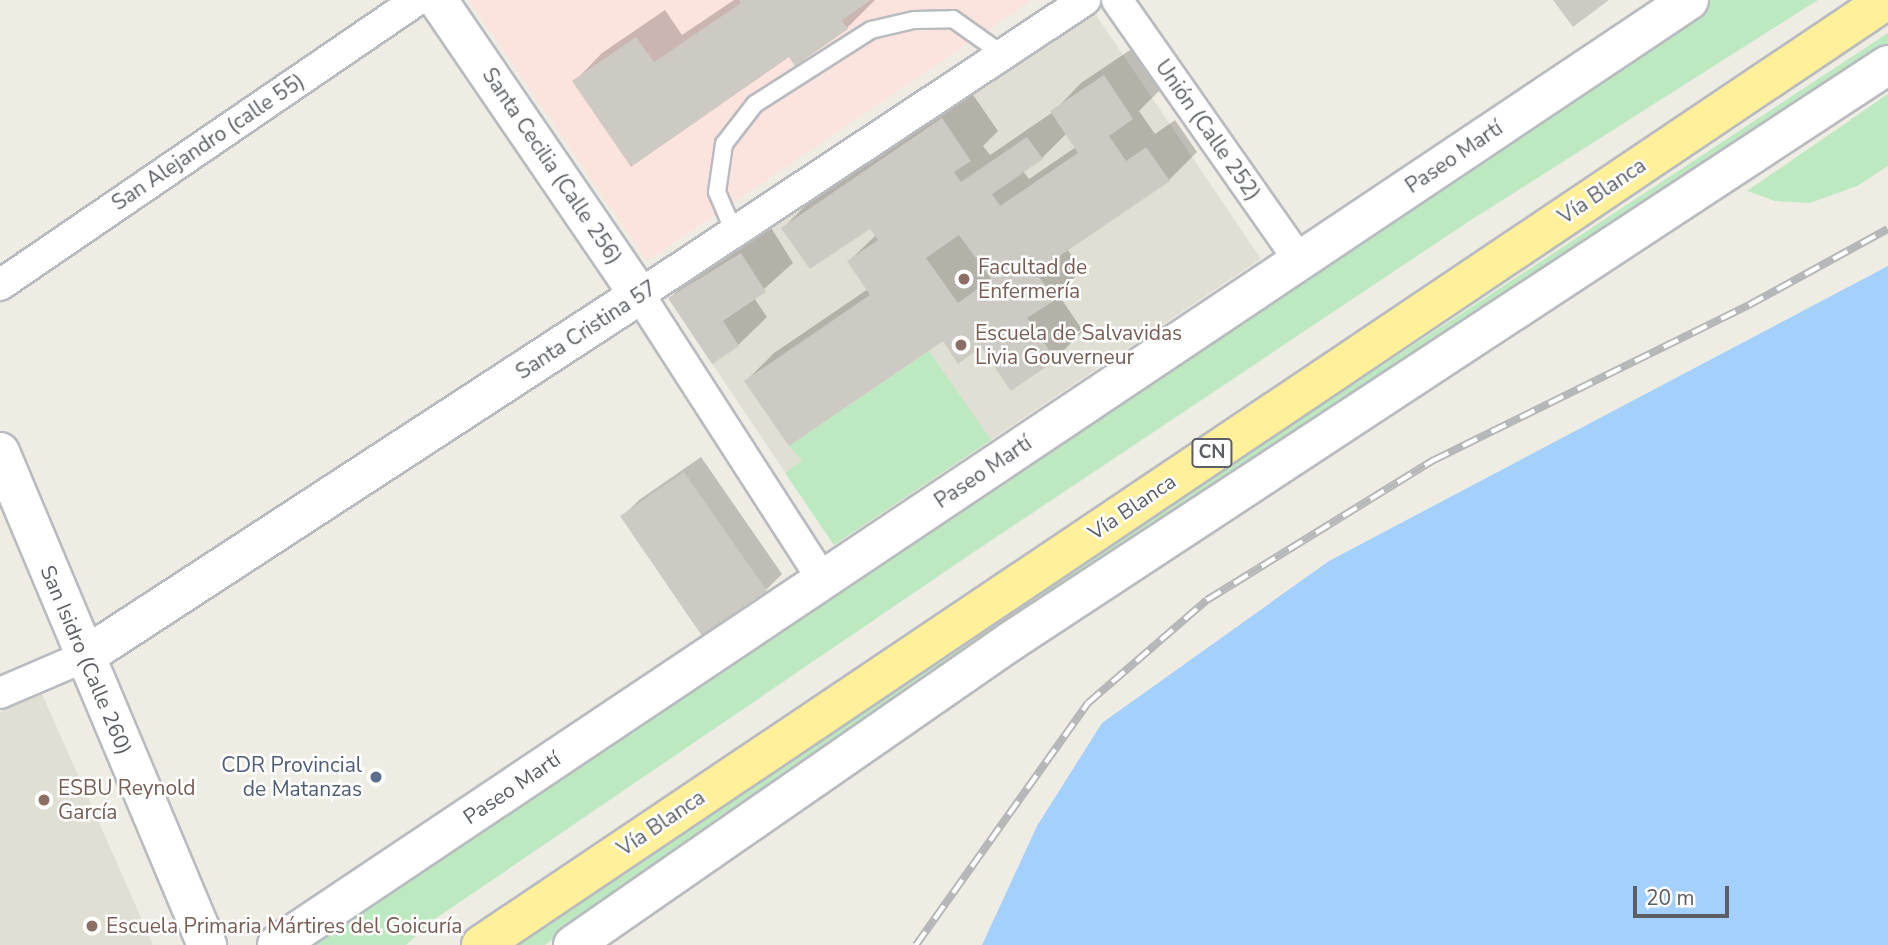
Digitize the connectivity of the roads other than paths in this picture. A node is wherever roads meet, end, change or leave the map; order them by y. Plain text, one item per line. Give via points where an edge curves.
1 (416, 0) edge
2 (438, 0) edge
3 (1085, 0) edge
4 (1117, 0) edge
5 (1689, 0) edge
6 (1887, 0) edge
7 (1005, 56) junction
8 (1888, 65) edge
9 (734, 232) junction
10 (1299, 260) junction
11 (0, 285) edge
12 (639, 295) junction
13 (0, 452) edge
14 (823, 580) junction
15 (84, 657) junction
16 (0, 693) edge
17 (207, 945) edge
18 (277, 945) edge
19 (481, 945) edge
20 (573, 945) edge

1 - 11 street, San Alejandro (calle 55)
2 - 12 main road, Santa Cecilia (Calle 256)
3 - 7 street, Santa Cristina 57
4 - 10 street, Unión (Calle 252)
5 - 10 main road, Paseo Martí
6 - 19 highway, Vía Blanca / CN
7 - 9 street, Santa Cristina 57
7 - 9 lane via 953,19 914,20 872,30 755,104 724,144 722,156 717,192
8 - 20 main road via 1011,641
9 - 12 street, Santa Cristina 57
10 - 14 main road, Paseo Martí
12 - 14 street, Santa Cecilia (Calle 256)
12 - 15 main road, Santa Cristina 57
13 - 15 main road, San Isidro (Calle 260)
14 - 18 main road, Paseo Martí
15 - 16 street
15 - 17 main road, San Isidro (Calle 260)

